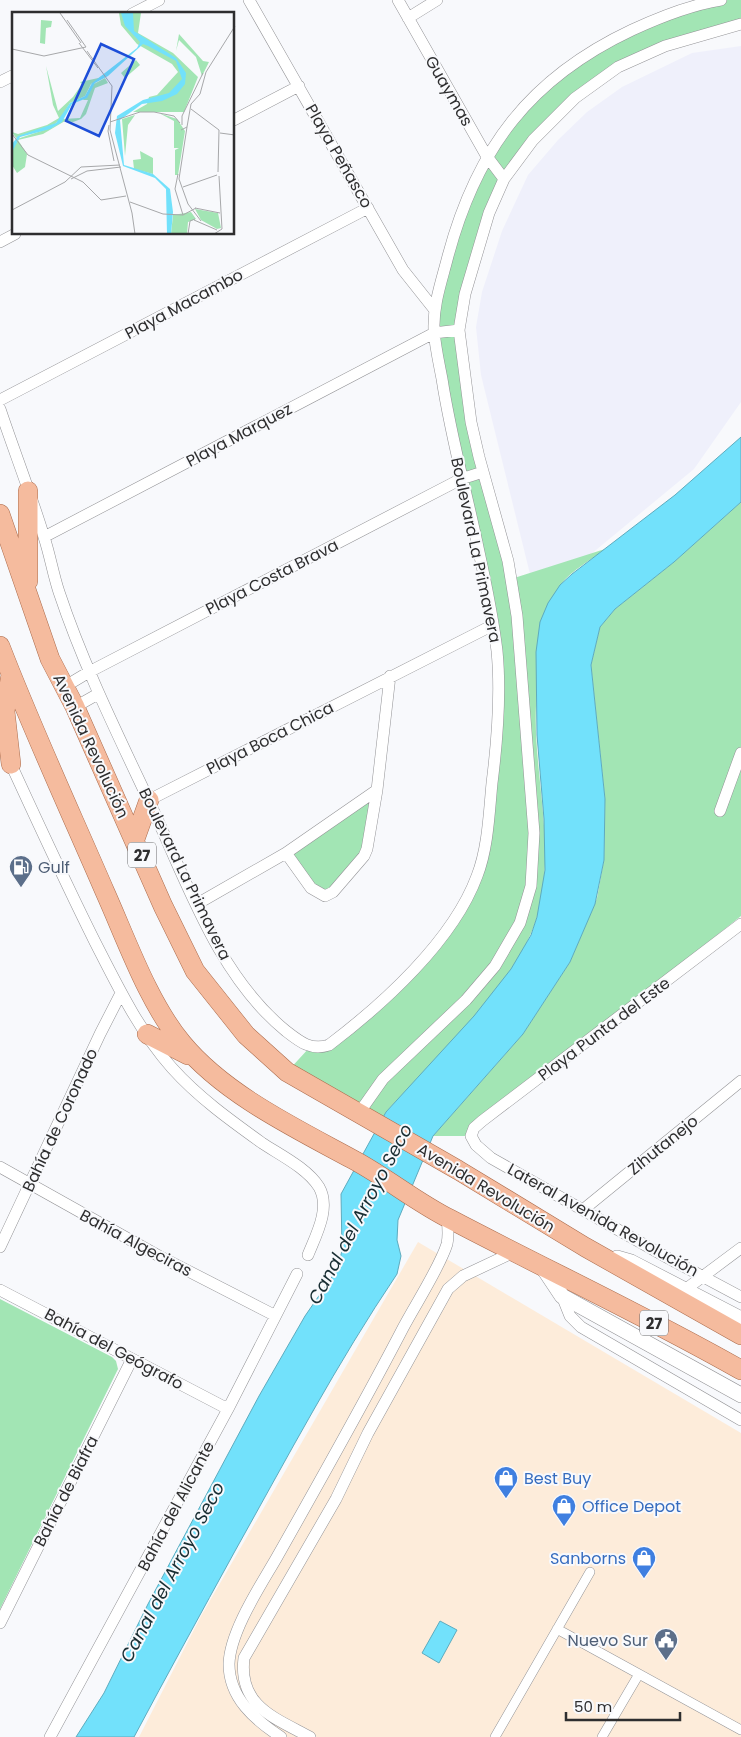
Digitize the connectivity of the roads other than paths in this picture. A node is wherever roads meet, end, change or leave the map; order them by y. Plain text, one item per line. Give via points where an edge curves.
1 (159, 0) edge
2 (249, 0) edge
3 (398, 0) edge
4 (437, 0) edge
5 (721, 0) edge
6 (136, 12) edge
7 (408, 18) junction
8 (741, 24) edge
9 (12, 75) edge
10 (0, 82) edge
11 (299, 86) junction
12 (235, 119) edge
13 (486, 155) junction
14 (504, 179) junction
15 (368, 208) junction
16 (14, 235) edge
17 (0, 242) edge
18 (434, 309) junction
19 (459, 330) junction
20 (434, 333) junction
21 (0, 400) edge
22 (0, 409) edge
23 (483, 472) junction
24 (461, 479) junction
25 (28, 491) junction
26 (0, 514) edge
27 (44, 537) junction
28 (28, 600) junction
29 (493, 625) junction
30 (1, 651) edge
31 (89, 672) junction
32 (11, 674) junction
33 (390, 676) junction
34 (64, 687) junction
35 (98, 694) junction
36 (75, 707) junction
37 (0, 740) edge
38 (741, 755) edge
39 (11, 764) junction
40 (377, 790) junction
41 (149, 800) junction
42 (720, 811) dead end
43 (135, 838) junction
44 (286, 853) junction
45 (197, 904) junction
46 (741, 924) edge
47 (121, 993) junction
48 (147, 1034) junction
49 (200, 1062) junction
50 (741, 1082) edge
51 (359, 1113) junction
52 (472, 1136) joint
53 (0, 1167) edge
54 (30, 1184) junction
55 (584, 1209) junction
56 (440, 1213) junction
57 (0, 1247) edge
58 (741, 1248) edge
59 (514, 1252) junction
60 (598, 1254) junction
61 (308, 1256) dead end
62 (542, 1266) junction
63 (297, 1274) dead end
64 (705, 1276) junction
65 (686, 1289) junction
66 (0, 1290) edge
67 (562, 1296) junction
68 (741, 1297) edge
69 (274, 1315) junction
70 (741, 1319) edge
71 (741, 1335) edge
72 (132, 1360) junction
73 (741, 1370) edge
74 (741, 1395) edge
75 (228, 1409) junction
76 (741, 1420) edge
77 (590, 1572) dead end
78 (0, 1623) edge
79 (557, 1629) junction
80 (639, 1674) junction
81 (741, 1730) edge
82 (605, 1735) edge
83 (50, 1737) edge
84 (281, 1737) edge
85 (310, 1737) edge
86 (495, 1737) edge

1 - 6 street
2 - 11 street, Playa Peñasco
3 - 7 street, Guaymas
4 - 7 street
5 - 13 street, Boulevard La Primavera via 657,18 559,72 517,113
7 - 13 street, Guaymas
8 - 14 street, Boulevard La Primavera via 665,46 618,67 575,98 533,140
9 - 10 street
11 - 12 street
11 - 15 street, Playa Peñasco
13 - 14 street, Guaymas
13 - 18 street, Boulevard La Primavera via 464,203
14 - 19 street, Boulevard La Primavera via 479,245
15 - 18 street, Playa Peñasco via 403,270
15 - 21 street, Playa Macambo
16 - 17 street
18 - 20 street, Boulevard La Primavera
19 - 20 street
19 - 23 street, Boulevard La Primavera via 471,422
20 - 24 street, Boulevard La Primavera
20 - 27 street, Playa Marquez
22 - 25 street, Boulevard La Primavera
23 - 24 street, Playa Costa Brava
23 - 51 street, Boulevard La Primavera via 508,561 517,616 534,833 531,886 520,923 495,966 466,1000 383,1079
24 - 29 street, Boulevard La Primavera
24 - 31 street, Playa Costa Brava
25 - 27 street, Boulevard La Primavera
25 - 28 main road
26 - 28 main road, Avenida Revolución / 27
27 - 31 street, Boulevard La Primavera via 58,591
28 - 34 main road, Avenida Revolución / 27
29 - 33 street, Playa Boca Chica
29 - 45 street, Boulevard La Primavera via 497,654 497,744 487,834 478,874 465,904 446,932 397,986 329,1045 310,1047 280,1026 256,1001 226,958
30 - 32 main road, 27
31 - 34 street, Playa Costa Brava
31 - 35 street, Boulevard La Primavera
32 - 39 main road via 5,711
32 - 49 main road, 27 via 136,962 166,1020 181,1043
33 - 40 street
33 - 41 street, Playa Boca Chica
34 - 36 main road, Avenida Revolución / 27
35 - 36 street
35 - 41 street, Boulevard La Primavera
36 - 43 main road, Avenida Revolución / 27
37 - 39 street
38 - 42 street
39 - 47 street via 50,851
40 - 44 street
40 - 44 street via 364,856 333,892 325,896 312,888
41 - 43 main road
41 - 45 street, Boulevard La Primavera
43 - 51 main road, Avenida Revolución / 27 via 195,971 219,1004 246,1035 286,1072
44 - 45 street
46 - 52 street, Playa Punta del Este via 482,1121 474,1128
47 - 48 street
47 - 54 street, Bahía de Coronado
48 - 49 main road
48 - 61 street via 170,1066 191,1087 226,1117 302,1170 318,1187 324,1208
49 - 56 main road, 27 via 258,1107 354,1160
50 - 55 street, Zihutanejo
51 - 60 main road, Avenida Revolución / 27
52 - 55 street, Lateral Avenida Revolución via 476,1145 491,1158
53 - 54 street, Bahía Algeciras
54 - 57 street, Bahía de Coronado
54 - 69 street, Bahía Algeciras
55 - 64 street, Lateral Avenida Revolución
56 - 59 main road, 27
56 - 84 street via 448,1233 441,1256 262,1582 233,1644 229,1662 234,1690 242,1704
58 - 64 street
59 - 62 main road, 27
59 - 85 street via 463,1276 443,1297 368,1433 336,1499 244,1658 242,1671 250,1696 262,1710
60 - 65 street via 631,1262
60 - 71 main road, Avenida Revolución / 27
62 - 67 street
62 - 73 main road, 27
63 - 69 street, Bahía del Alicante
64 - 65 street
64 - 68 street, Lateral Avenida Revolución
65 - 70 street
66 - 72 street, Bahía del Geógrafo
67 - 74 street
67 - 76 street via 570,1316 581,1327
69 - 75 street, Bahía del Alicante
72 - 75 street, Bahía del Geógrafo
72 - 78 street, Bahía de Biafra
75 - 83 street, Bahía del Alicante
77 - 79 street
79 - 80 street
79 - 86 street
80 - 81 street
80 - 82 street

